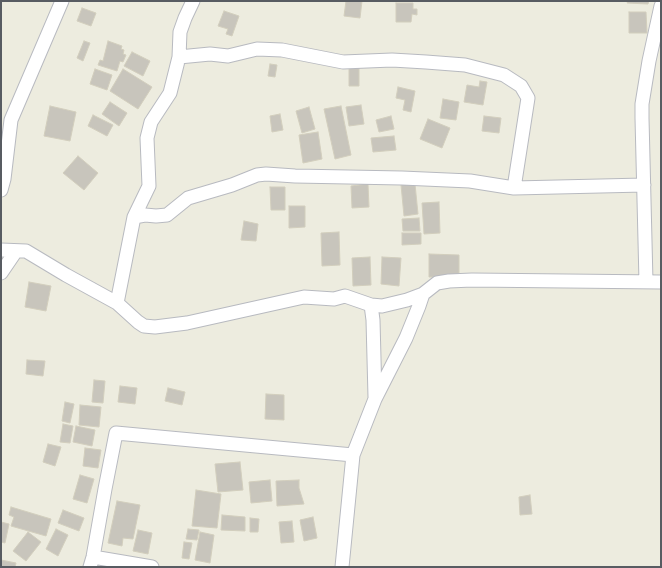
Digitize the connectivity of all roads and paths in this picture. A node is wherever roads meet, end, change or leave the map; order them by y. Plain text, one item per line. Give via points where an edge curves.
1 (62, 1) edge
2 (193, 1) edge
3 (661, 6) edge
4 (179, 57) junction
5 (655, 64) edge
6 (644, 185) junction
7 (514, 188) junction
8 (1, 190) edge
9 (134, 217) junction
10 (1, 250) edge
11 (16, 251) junction
12 (1, 273) edge
13 (646, 282) junction
14 (661, 282) edge
15 (423, 294) junction
16 (118, 303) junction
17 (371, 305) junction
18 (375, 399) junction
19 (353, 455) junction
20 (92, 562) edge
21 (152, 567) edge
22 (342, 567) edge

1 - 8 street via 11,120
2 - 4 street via 180,32
3 - 5 street
4 - 7 street via 210,54 228,56 257,49 282,50 342,62 392,60 465,65 504,75 521,86 528,98
4 - 9 street via 170,93 151,122 147,138 149,186
5 - 6 street via 642,104
6 - 7 street
6 - 13 street
7 - 9 street via 470,181 417,178 266,174 188,198 167,215
9 - 16 street
10 - 11 street
11 - 12 street
11 - 16 street via 26,251
13 - 14 street
13 - 15 street via 448,281 437,283
15 - 17 street via 382,306
15 - 18 street via 406,338
16 - 17 street via 144,326 155,327 187,324 304,297 334,299 345,296
17 - 18 street
18 - 19 street
19 - 20 street via 116,433
19 - 22 street
20 - 21 street

